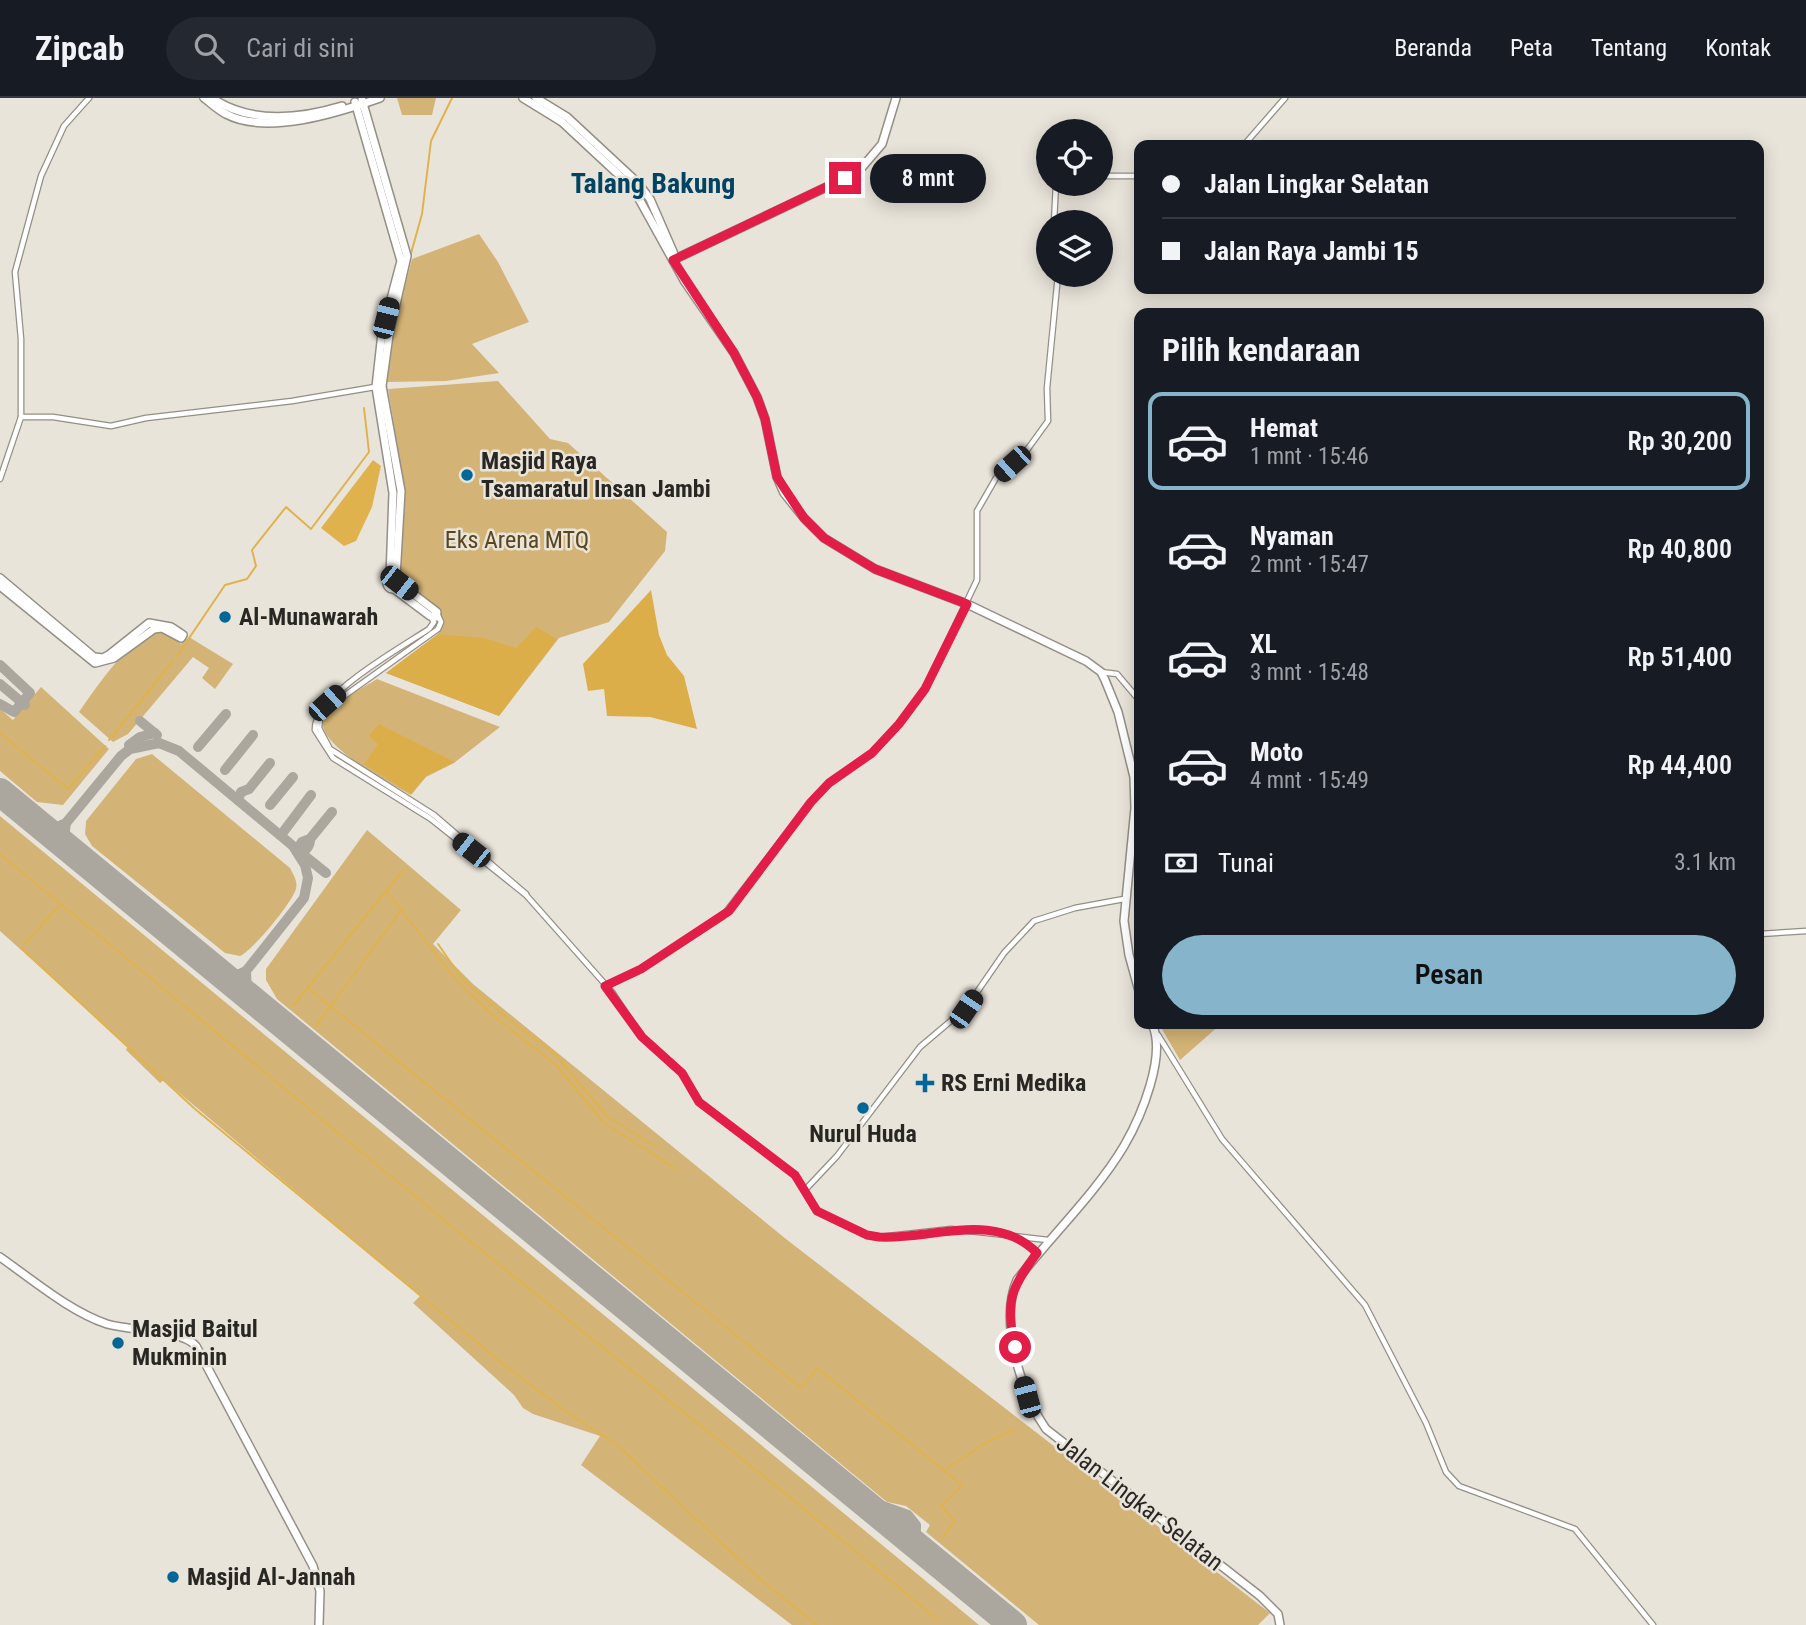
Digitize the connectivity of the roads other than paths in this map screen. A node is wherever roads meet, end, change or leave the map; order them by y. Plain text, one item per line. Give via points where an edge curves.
1 (89, 98) edge
2 (204, 98) edge
3 (212, 98) edge
4 (380, 98) edge
5 (523, 98) edge
6 (536, 98) edge
7 (896, 98) edge
8 (1285, 98) edge
9 (361, 102) edge
10 (310, 118) junction
11 (1248, 140) edge
12 (1113, 176) edge
13 (1134, 176) edge
14 (676, 261) junction
15 (1057, 287) edge
16 (385, 334) junction
17 (376, 387) junction
18 (21, 417) junction
19 (0, 479) edge
20 (0, 578) edge
21 (395, 581) junction
22 (0, 586) edge
23 (967, 604) junction
24 (433, 614) joint
25 (136, 638) junction
26 (1101, 672) junction
27 (1134, 694) edge
28 (1134, 777) edge
29 (1134, 816) edge
30 (1124, 899) junction
31 (1806, 931) edge
32 (1764, 934) edge
33 (1134, 973) edge
34 (605, 986) junction
35 (1154, 1029) edge
36 (1157, 1035) junction
37 (805, 1190) junction
38 (1012, 1235) junction
39 (1048, 1240) junction
40 (1037, 1253) junction
41 (0, 1257) edge
42 (319, 1625) edge
43 (1280, 1625) edge
44 (1653, 1625) edge

1 - 18 street via 64,126 41,176 15,272
2 - 10 highway via 242,120
3 - 10 highway via 244,115
4 - 9 highway
5 - 14 highway via 562,122 620,174 639,197
6 - 14 highway via 567,117 638,183 650,199
7 - 14 highway via 882,144 858,172
8 - 11 street
9 - 10 highway
9 - 16 highway via 407,256
12 - 13 street
14 - 23 highway via 757,397 777,477 804,518 824,538 875,569
15 - 23 street via 1046,388 1048,421 1027,450 996,478 977,511 978,572
16 - 17 highway
16 - 21 highway via 382,386 401,491
17 - 18 street via 111,426
17 - 21 highway via 393,493
18 - 19 street
20 - 25 highway via 94,657 103,658
21 - 24 highway
22 - 25 highway via 95,663 108,662
23 - 26 highway
23 - 34 street via 925,689 899,724 872,753 818,794 729,911 641,969
24 - 34 street via 441,622 438,629 344,691 320,718 319,732 330,749 433,817 525,890
25 - 25 highway via 149,624 171,627 183,635 158,628
26 - 27 street via 1117,674
26 - 28 highway via 1118,712
29 - 30 highway
30 - 33 highway
30 - 37 street via 1034,921 1003,953 966,1009 920,1047 837,1156
31 - 32 street
34 - 37 street via 642,1037 682,1073 699,1102 795,1175
35 - 36 highway
36 - 39 highway, Jalan Lingkar Selatan via 1153,1072 1125,1144
36 - 44 street via 1222,1139 1365,1305 1451,1480 1575,1529
37 - 38 street via 817,1211 867,1235 884,1238 951,1229
38 - 39 street
38 - 40 street
39 - 40 highway, Jalan Lingkar Selatan
40 - 43 highway, Jalan Lingkar Selatan via 1017,1280 1009,1301 1019,1365 1035,1413 1062,1444 1271,1605
41 - 42 highway via 89,1316 130,1329 178,1335 196,1346 313,1566 320,1591

